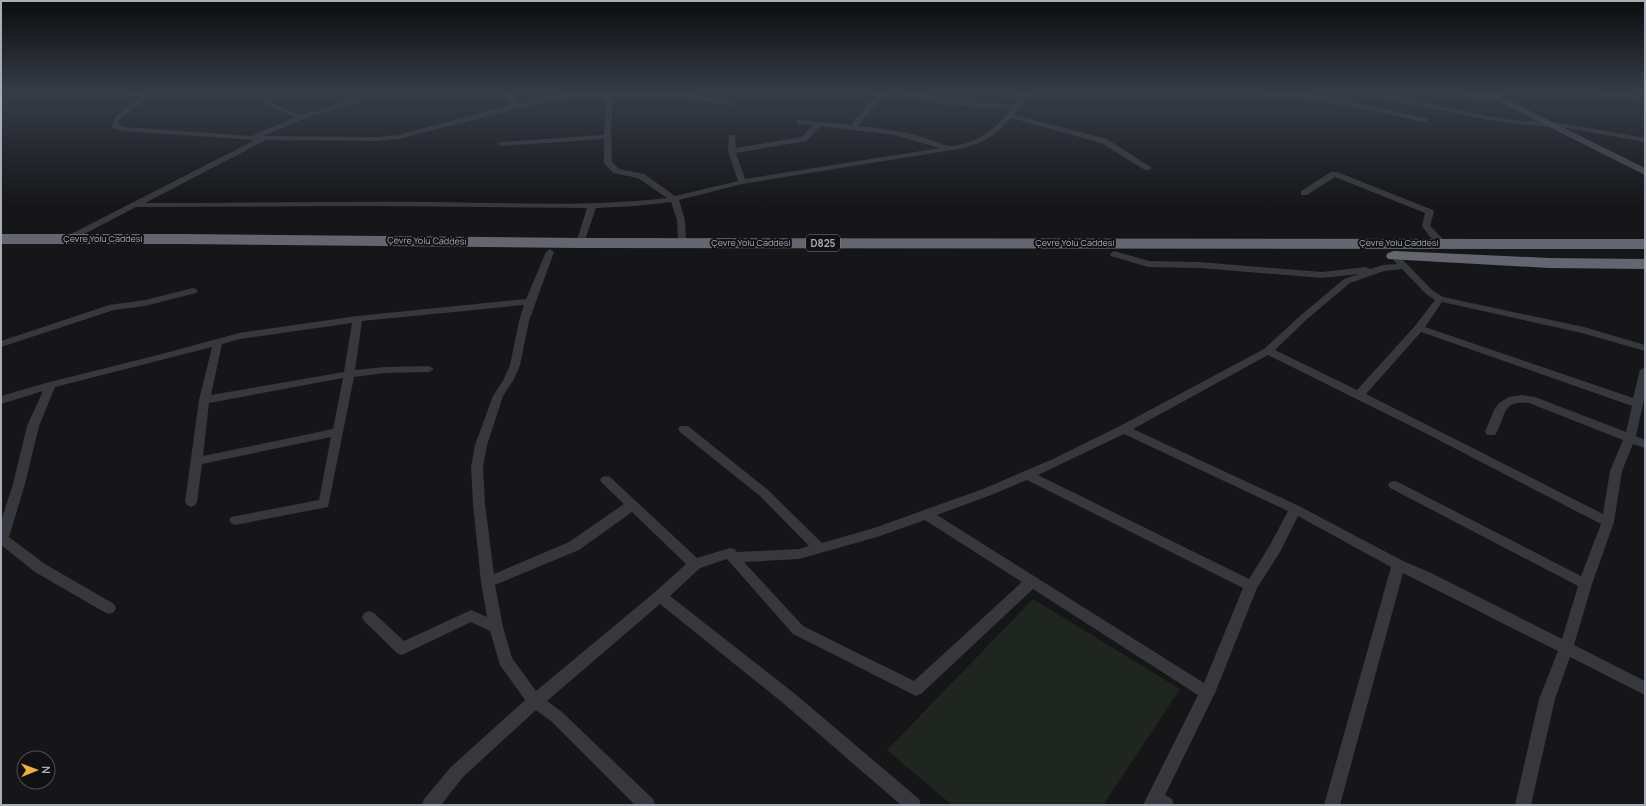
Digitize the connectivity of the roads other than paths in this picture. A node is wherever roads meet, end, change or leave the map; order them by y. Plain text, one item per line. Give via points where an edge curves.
1 (147, 131) edge
2 (270, 131) edge
3 (419, 131) edge
4 (608, 131) edge
5 (812, 131) edge
6 (875, 131) edge
7 (996, 131) edge
8 (1065, 131) edge
9 (1561, 131) edge
10 (1598, 131) edge
11 (608, 137) junction
12 (732, 137) dead end
13 (253, 138) junction
14 (265, 138) junction
15 (1645, 140) edge
16 (502, 144) dead end
17 (948, 149) junction
18 (732, 151) junction
19 (1148, 168) dead end
20 (1645, 172) edge
21 (742, 182) junction
22 (1304, 193) dead end
23 (674, 199) junction
24 (136, 205) junction
25 (592, 206) junction
26 (1645, 236) edge
27 (1, 239) edge
28 (68, 239) junction
29 (580, 242) junction
30 (1442, 242) junction
31 (682, 243) junction
32 (1426, 243) junction
33 (1645, 244) edge
34 (23, 245) junction
35 (1, 251) edge
36 (550, 252) junction
37 (1114, 254) junction
38 (1645, 257) edge
39 (1399, 261) junction
40 (1645, 264) edge
41 (1382, 268) junction
42 (193, 291) dead end
43 (1440, 299) junction
44 (530, 302) junction
45 (357, 319) junction
46 (1419, 328) junction
47 (218, 341) junction
48 (1, 344) edge
49 (1645, 348) edge
50 (1268, 351) junction
51 (429, 369) dead end
52 (1645, 370) edge
53 (349, 374) junction
54 (50, 385) junction
55 (1359, 396) junction
56 (1, 400) edge
57 (204, 400) junction
58 (1638, 404) junction
59 (684, 429) dead end
60 (1124, 429) junction
61 (338, 432) junction
62 (1491, 432) dead end
63 (1630, 438) junction
64 (1645, 444) edge
65 (197, 461) junction
66 (1027, 475) junction
67 (606, 480) dead end
68 (1394, 485) dead end
69 (191, 502) dead end
70 (632, 505) junction
71 (1295, 509) junction
72 (926, 514) junction
73 (235, 520) dead end
74 (1608, 522) junction
75 (2, 538) edge
76 (820, 549) junction
77 (732, 557) junction
78 (695, 564) junction
79 (1398, 565) junction
80 (1032, 581) junction
81 (488, 582) junction
82 (1585, 584) junction
83 (1251, 586) junction
84 (660, 596) junction
85 (109, 608) dead end
86 (369, 617) dead end
87 (496, 627) junction
88 (1566, 649) junction
89 (1645, 688) edge
90 (1207, 692) junction
91 (535, 701) junction
92 (1158, 803) edge
93 (430, 805) edge
94 (647, 805) edge
95 (913, 805) edge
96 (1332, 805) edge
97 (1523, 805) edge

1 - 13 street
2 - 13 street
3 - 14 street via 386,139
4 - 11 street
5 - 18 street via 804,139
6 - 17 street via 909,136
7 - 17 street via 981,140
8 - 19 street via 1104,141
9 - 20 street
10 - 15 street
11 - 16 street
11 - 23 street via 610,167 616,171 640,176
12 - 18 street
13 - 14 street
14 - 24 street
17 - 21 street
18 - 21 street
21 - 23 street
22 - 30 street via 1334,174 1430,212 1426,226
23 - 25 street
23 - 31 street via 681,220
24 - 25 street
24 - 28 street
25 - 29 street
26 - 30 highway via 1494,237
27 - 34 highway, Çevre Yolu Caddesi / D825
28 - 29 highway, Çevre Yolu Caddesi / D825
28 - 34 highway, Çevre Yolu Caddesi / D825
29 - 31 highway, Çevre Yolu Caddesi / D825
30 - 32 highway
31 - 32 highway, Çevre Yolu Caddesi / D825
32 - 33 highway, Çevre Yolu Caddesi / D825
34 - 35 highway, Çevre Yolu Caddesi / D825
34 - 36 highway, Çevre Yolu Caddesi / D825
36 - 37 highway, Çevre Yolu Caddesi / D825
36 - 44 street
37 - 39 highway, Çevre Yolu Caddesi / D825
37 - 41 street via 1148,264 1199,265 1322,275
38 - 39 highway, Çevre Yolu Caddesi / D825
39 - 40 highway
39 - 41 street
39 - 43 street
41 - 50 street via 1347,281
42 - 48 street via 145,303 112,307 86,318
43 - 46 street
43 - 49 street via 1584,330
44 - 45 street
44 - 81 street via 515,365 491,414 477,467 480,521
45 - 47 street via 265,331
45 - 53 street
46 - 55 street
46 - 58 street
47 - 54 street
47 - 57 street
50 - 55 street
50 - 60 street
51 - 53 street
52 - 58 street
53 - 57 street
53 - 61 street
54 - 56 street
54 - 75 street via 33,426
55 - 74 street
57 - 65 street
58 - 63 street
59 - 76 street via 764,493
60 - 66 street
60 - 71 street
61 - 65 street
61 - 73 street via 324,504
62 - 63 street via 1502,406 1508,400 1520,398
63 - 64 street
63 - 74 street via 1616,471
65 - 69 street
66 - 72 street
66 - 83 street
67 - 70 street
68 - 82 street
70 - 78 street
70 - 81 street via 574,546
71 - 79 street
71 - 83 street
72 - 76 street
72 - 80 street
74 - 82 street
75 - 85 street via 40,568
76 - 77 street via 799,554
77 - 78 street via 730,553
77 - 80 street via 798,630 916,689
78 - 84 street
79 - 88 street
79 - 96 street
80 - 90 street
81 - 87 street
82 - 88 street
83 - 90 street
84 - 91 street
84 - 95 street via 756,670
86 - 87 street via 402,649 471,616
87 - 91 street via 505,660
88 - 89 street
88 - 97 street via 1547,699
90 - 92 street
91 - 93 street via 457,772
91 - 94 street via 557,717

